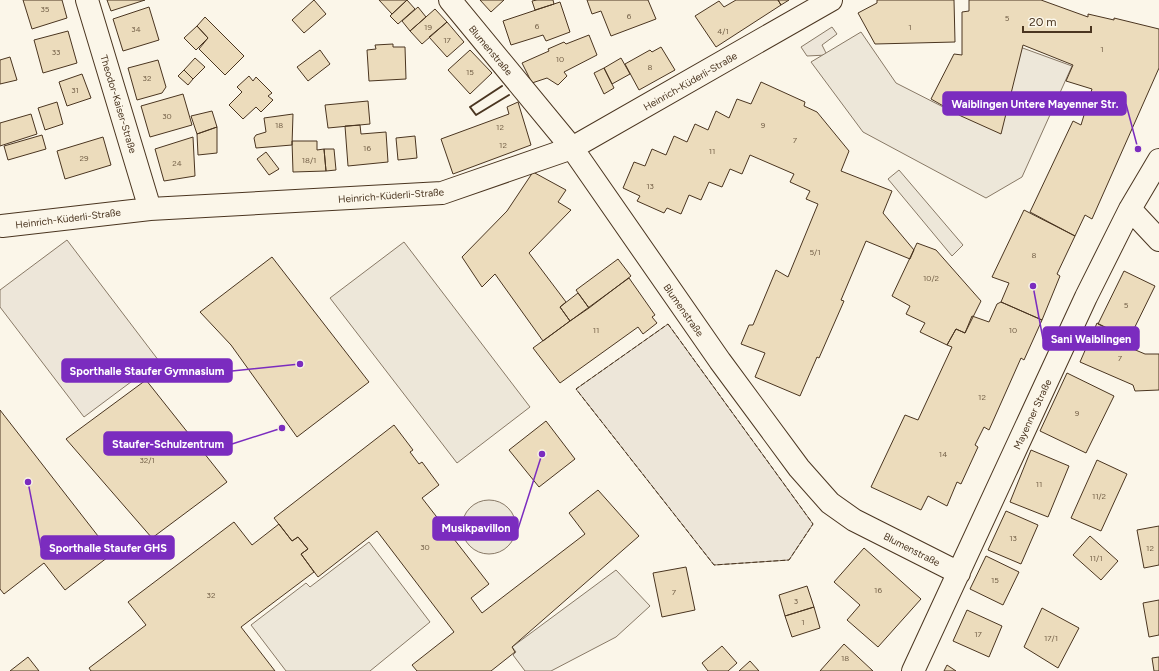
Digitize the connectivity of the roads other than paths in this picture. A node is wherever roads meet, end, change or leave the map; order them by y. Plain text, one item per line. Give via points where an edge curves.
1 (87, 0) edge
2 (450, 0) edge
3 (831, 0) edge
4 (572, 148) junction
5 (1159, 160) edge
6 (150, 209) junction
7 (1130, 209) junction
8 (2, 226) dead end
9 (1159, 240) edge
10 (959, 573) junction
11 (913, 671) edge

1 - 6 street, Theodor-Kaiser-Straße
2 - 4 street, Blumenstraße
3 - 4 street, Heinrich-Küderli-Straße
4 - 6 street, Heinrich-Küderli-Straße via 442,193
4 - 10 street, Blumenstraße via 720,361 799,468 830,503 854,520
5 - 7 street, Mayenner Straße
6 - 8 street, Heinrich-Küderli-Straße
7 - 9 street
7 - 10 street, Mayenner Straße via 1086,297
10 - 11 street, Mayenner Straße

